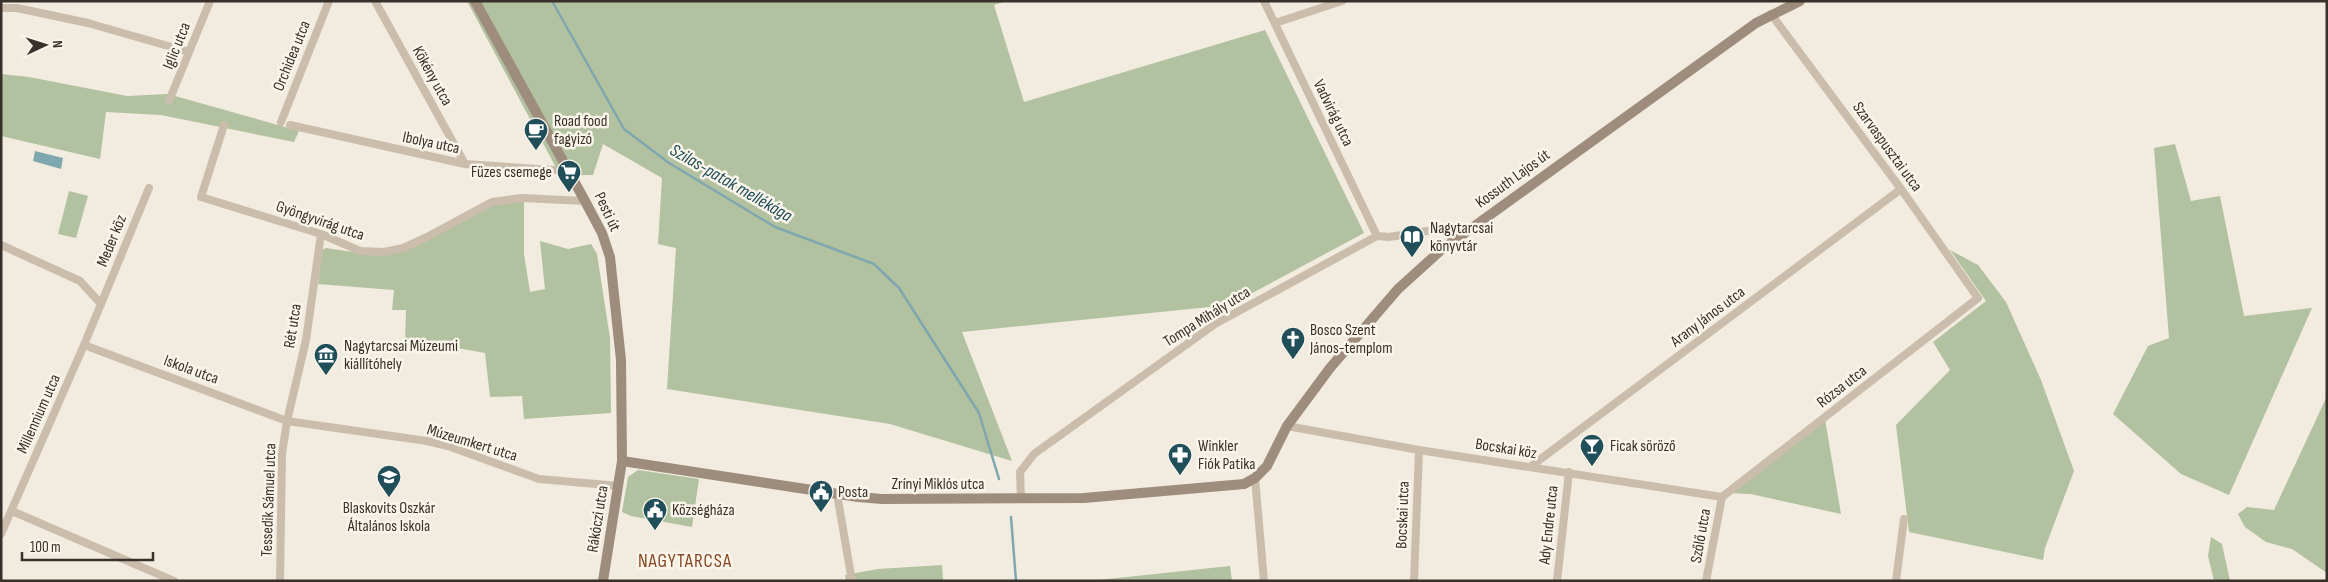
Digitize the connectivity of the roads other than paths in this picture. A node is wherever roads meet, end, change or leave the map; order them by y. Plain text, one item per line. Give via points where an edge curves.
1 (210, 1) edge
2 (329, 1) edge
3 (375, 1) edge
4 (475, 1) edge
5 (1264, 1) edge
6 (1342, 1) edge
7 (1800, 1) edge
8 (1, 8) edge
9 (1771, 14) junction
10 (1275, 23) junction
11 (189, 52) junction
12 (169, 101) dead end
13 (281, 122) dead end
14 (224, 125) dead end
15 (290, 126) dead end
16 (465, 164) junction
17 (569, 171) junction
18 (149, 188) dead end
19 (1901, 190) junction
20 (585, 201) junction
21 (321, 234) junction
22 (1377, 236) junction
23 (1454, 241) junction
24 (1, 245) edge
25 (1978, 298) joint
26 (101, 304) junction
27 (84, 345) junction
28 (287, 420) junction
29 (1287, 426) junction
30 (1419, 450) junction
31 (622, 461) junction
32 (1530, 467) junction
33 (1569, 472) junction
34 (1255, 478) junction
35 (619, 486) junction
36 (836, 494) junction
37 (1722, 497) junction
38 (1018, 499) junction
39 (12, 511) junction
40 (1904, 519) dead end
41 (1, 534) edge
42 (174, 581) edge
43 (280, 581) edge
44 (603, 581) edge
45 (852, 581) edge
46 (1264, 581) edge
47 (1414, 581) edge
48 (1557, 581) edge
49 (1706, 581) edge
50 (1896, 581) edge

1 - 11 street, Iglic utca
2 - 13 street, Orchidea utca
3 - 16 street, Kökény utca
4 - 17 main road, Pesti út
5 - 10 street, Vadvirág utca
6 - 10 street
7 - 9 main road, Kossuth Lajos út
8 - 11 street via 17,8 88,23
9 - 19 street, Szarvaspusztai utca
9 - 23 main road, Kossuth Lajos út
10 - 22 street, Vadvirág utca
11 - 12 street, Iglic utca
14 - 21 street, Gyöngyvirág utca via 201,197
15 - 16 street, Ibolya utca
16 - 17 street, Ibolya utca
17 - 20 main road, Pesti út
18 - 26 street, Meder köz
19 - 25 street, Szarvaspusztai utca
19 - 32 street, Arany János utca
20 - 21 street, Gyöngyvirág utca via 521,198 492,202 426,238 384,252 360,251
20 - 31 main road, Pesti út via 610,257 621,360
21 - 28 street, Rét utca via 306,340
22 - 23 street, Tompa Mihály utca via 1439,229 1447,232
22 - 38 street, Tompa Mihály utca via 1215,324 1061,433 1034,454 1020,472
23 - 29 main road, Kossuth Lajos út via 1398,288 1330,368
24 - 26 street via 80,281
25 - 37 street, Rózsa utca
26 - 27 street, Millennium utca
27 - 28 street, Iskola utca
27 - 39 street, Millennium utca
28 - 35 street, Múzeumkert utca via 427,441 540,479
28 - 43 street, Tessedik Sámuel utca via 282,464
29 - 30 street, Bocskai köz
29 - 34 main road, Kossuth Lajos út via 1267,466
30 - 32 street, Bocskai köz
30 - 47 street, Bocskai utca
31 - 35 main road, Rákóczi utca
31 - 36 main road, Zrínyi Miklós utca
32 - 33 street, Bocskai köz
33 - 37 street, Bocskai köz
33 - 48 street, Ady Endre utca
34 - 38 main road, Zrínyi Miklós utca via 1244,484 1227,486 1084,498
34 - 46 street
35 - 44 main road, Rákóczi utca
36 - 38 main road, Zrínyi Miklós utca via 882,499
36 - 45 street
37 - 49 street, Szőlő utca
39 - 41 street, Millennium utca
39 - 42 street
40 - 50 street

